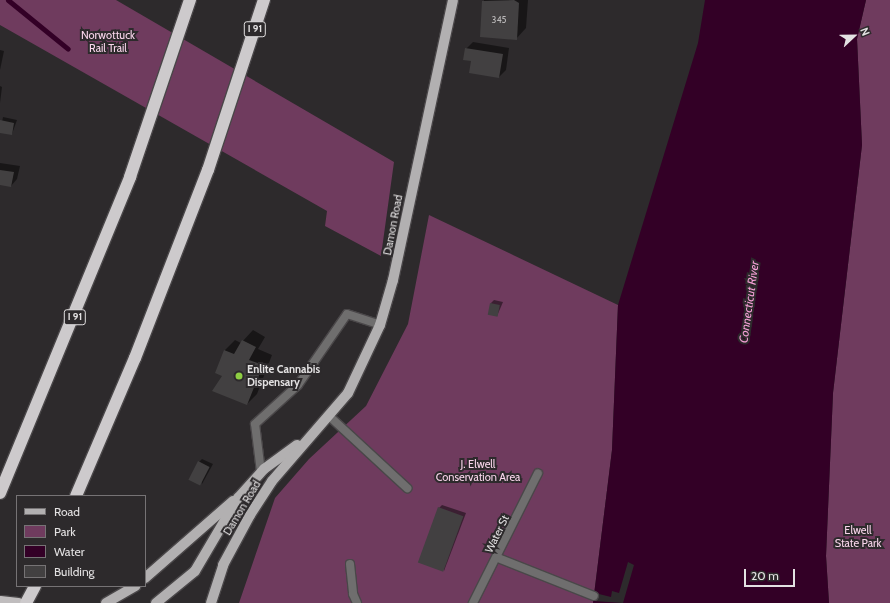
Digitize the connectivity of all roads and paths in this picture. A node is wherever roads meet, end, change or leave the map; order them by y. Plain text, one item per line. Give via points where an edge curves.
1 (190, 0) edge
2 (264, 0) edge
3 (453, 0) edge
4 (380, 325) junction
5 (328, 415) junction
6 (310, 435) junction
7 (261, 472) junction
8 (538, 473) dead end
9 (407, 488) dead end
10 (0, 493) edge
11 (76, 495) edge
12 (238, 498) junction
13 (498, 558) junction
14 (350, 564) dead end
15 (146, 577) edge
16 (34, 587) edge
17 (133, 587) edge
18 (594, 596) dead end
19 (0, 601) edge
20 (18, 603) edge
21 (26, 603) edge
22 (106, 603) edge
23 (156, 603) edge
24 (211, 603) edge
25 (357, 603) edge
26 (473, 603) edge

1 - 10 highway, I 91 via 144,139 62,348
2 - 11 highway, I 91 via 208,170 135,358
3 - 4 main road, Damon Road via 395,273
4 - 5 main road, Damon Road via 348,393
4 - 7 lane via 347,314 298,385 255,424
5 - 6 main road, Damon Road
5 - 9 lane
6 - 7 main road, Damon Road
6 - 24 main road, Damon Road via 250,515 223,565
7 - 12 main road, Damon Road
8 - 13 lane, Water St
12 - 15 main road, Damon Road
12 - 23 main road, Damon Road via 195,571
13 - 18 lane
13 - 26 lane, Water St
14 - 25 lane via 352,594
16 - 21 highway
17 - 22 main road
19 - 20 highway

